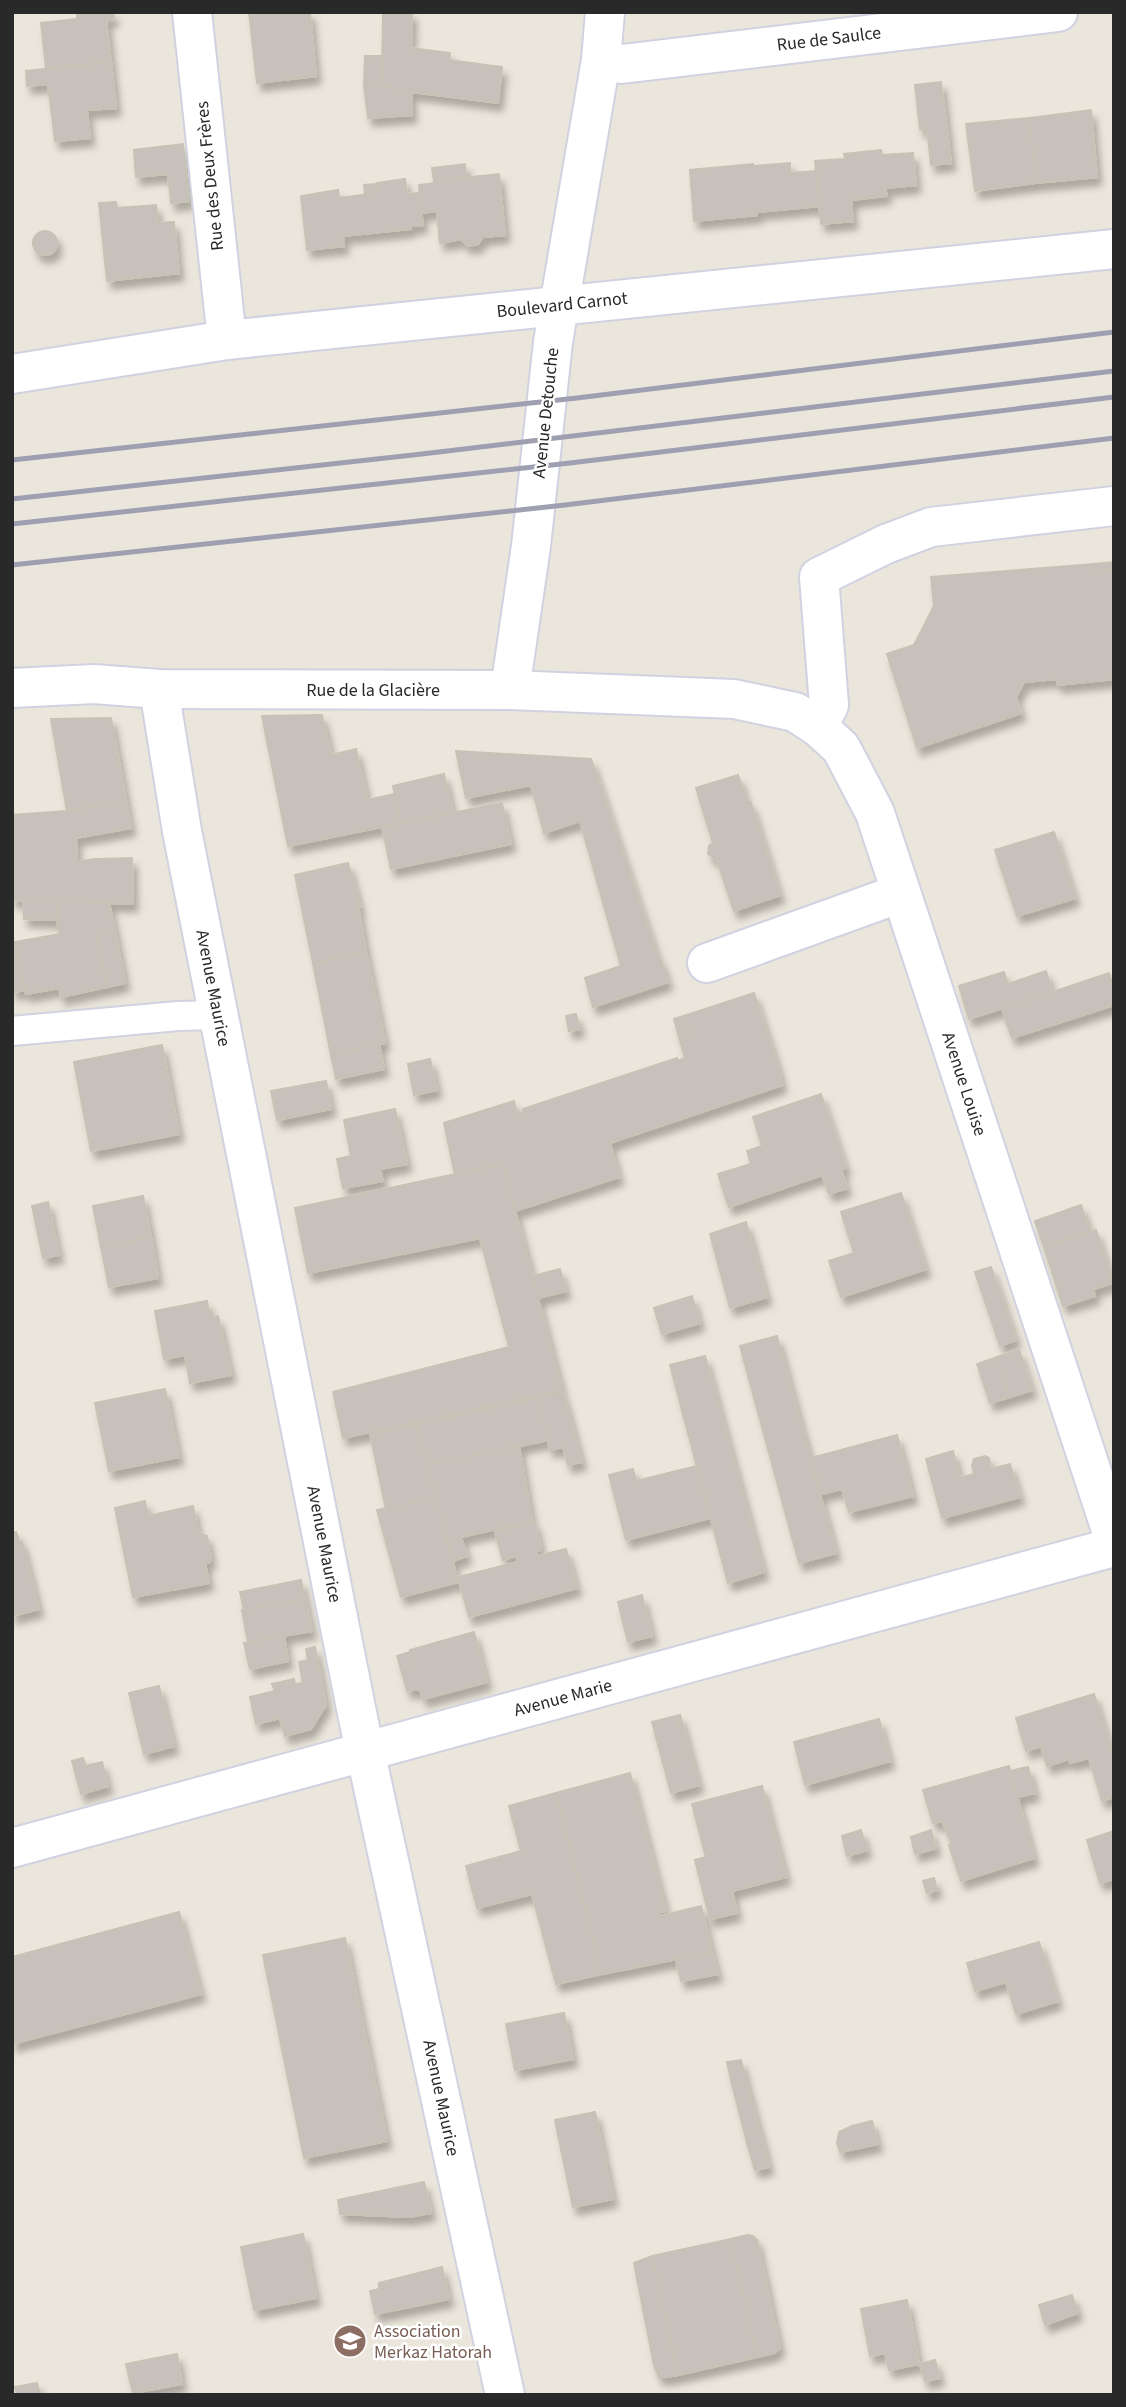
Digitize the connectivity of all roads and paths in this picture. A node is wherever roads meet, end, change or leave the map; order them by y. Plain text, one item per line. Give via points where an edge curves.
1 (192, 12) edge
2 (605, 12) edge
3 (1058, 12) edge
4 (601, 60) junction
5 (1114, 249) edge
6 (561, 305) junction
7 (227, 340) junction
8 (12, 374) edge
9 (1114, 506) edge
10 (12, 688) edge
11 (159, 689) junction
12 (510, 690) junction
13 (734, 699) joint
14 (818, 727) junction
15 (901, 893) junction
16 (707, 963) dead end
17 (219, 1015) junction
18 (12, 1031) edge
19 (1114, 1539) edge
20 (1114, 1547) edge
21 (366, 1752) junction
22 (12, 1848) edge
23 (505, 2395) edge

1 - 7 street, Rue des Deux Frères
2 - 4 street, Avenue Detouche
3 - 4 street, Rue de Saulce via 622,64
4 - 6 street, Avenue Detouche
5 - 6 street, Boulevard Carnot
6 - 7 street, Boulevard Carnot
6 - 12 street, Avenue Detouche
7 - 8 street, Boulevard Carnot
9 - 14 street via 931,527 820,577 830,705
10 - 11 street, Rue de la Glacière via 94,684
11 - 12 street, Rue de la Glacière
11 - 17 street, Avenue Maurice
12 - 13 street, Rue de la Glacière
13 - 14 street, Avenue Louise via 794,712
14 - 15 street, Avenue Louise via 841,748 875,813
15 - 16 street
15 - 19 street, Avenue Louise
17 - 18 lane
17 - 21 street, Avenue Maurice
20 - 21 street, Avenue Marie
21 - 22 street, Avenue Marie
21 - 23 street, Avenue Maurice

